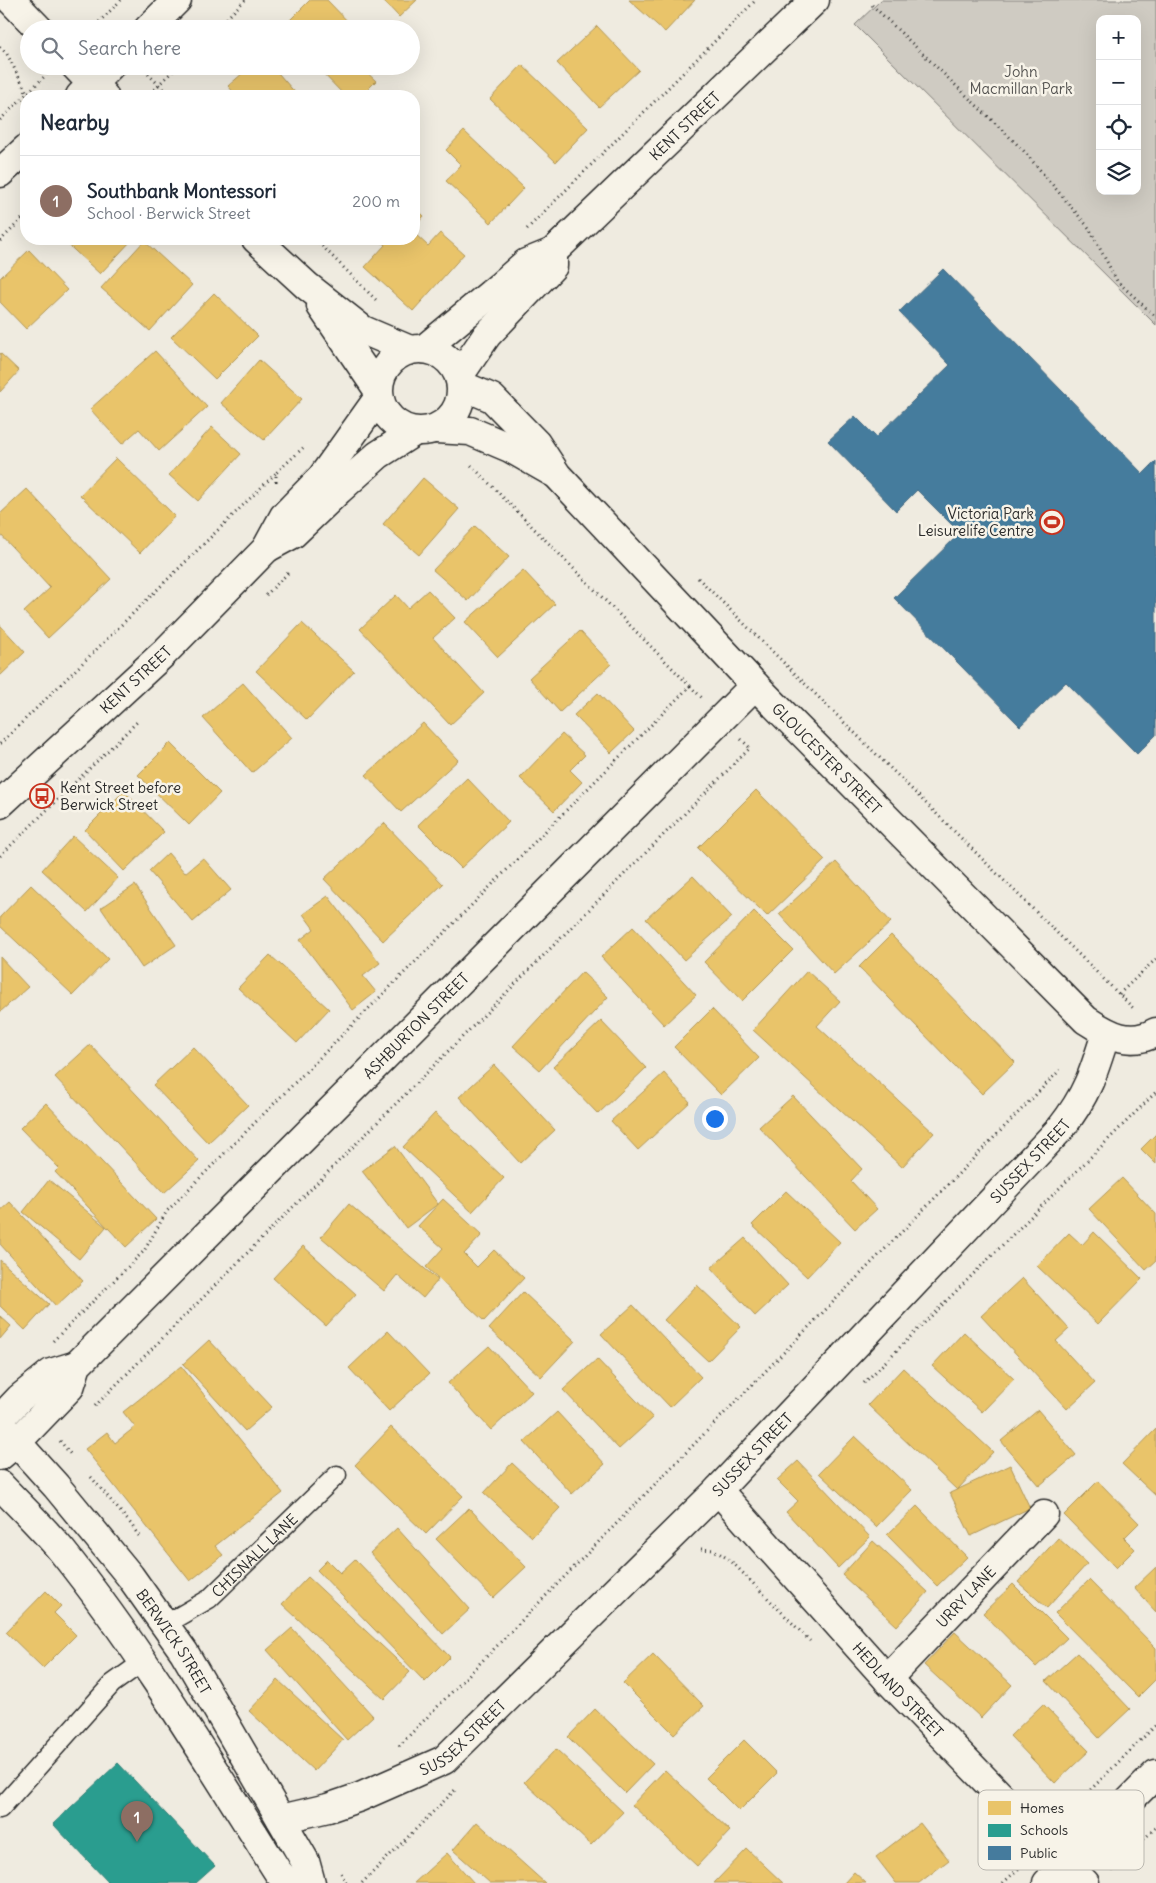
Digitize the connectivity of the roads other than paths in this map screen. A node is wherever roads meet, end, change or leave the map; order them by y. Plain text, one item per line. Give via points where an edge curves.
1 (11, 0) edge
2 (177, 0) edge
3 (815, 0) edge
4 (30, 20) edge
5 (157, 20) edge
6 (20, 155) edge
7 (0, 174) edge
8 (263, 245) edge
9 (553, 252) junction
10 (308, 286) junction
11 (417, 350) junction
12 (460, 380) junction
13 (378, 393) junction
14 (424, 430) junction
15 (557, 475) junction
16 (266, 549) junction
17 (756, 685) junction
18 (0, 804) edge
19 (1102, 1030) junction
20 (1156, 1033) edge
21 (77, 1365) junction
22 (0, 1419) edge
23 (6, 1440) edge
24 (337, 1475) dead end
25 (0, 1485) edge
26 (718, 1490) junction
27 (1044, 1514) dead end
28 (164, 1625) junction
29 (144, 1661) junction
30 (887, 1679) junction
31 (1156, 1774) edge
32 (995, 1790) edge
33 (1140, 1790) edge
34 (0, 1809) edge
35 (281, 1819) junction
36 (1060, 1870) edge
37 (1079, 1870) edge
38 (278, 1879) edge
39 (1096, 1880) edge
40 (311, 1883) edge
41 (1047, 1883) edge

1 - 4 street
2 - 5 street
3 - 9 street, KENT STREET
6 - 7 street
8 - 10 street
9 - 11 street, KENT STREET via 526,263
9 - 12 street, KENT STREET via 553,266 488,335
10 - 11 street via 363,330
10 - 13 street
11 - 12 street via 445,357 454,366
11 - 13 street via 400,354 384,369
12 - 14 street via 462,393 454,414 446,423
12 - 15 street, GLOUCESTER STREET via 492,398 536,444
13 - 14 street via 381,407 394,423
13 - 16 street, KENT STREET via 322,477 284,516
14 - 15 street, GLOUCESTER STREET via 470,431 510,448
14 - 16 street, KENT STREET via 378,455 293,534
15 - 17 street, GLOUCESTER STREET
16 - 18 street, KENT STREET via 164,653
17 - 19 street, GLOUCESTER STREET via 1086,1020
17 - 21 street, ASHBURTON STREET
19 - 20 street via 1126,1039
19 - 26 street, SUSSEX STREET via 1094,1074 1061,1128
21 - 22 street, ASHBURTON STREET via 51,1373
21 - 23 street, ASHBURTON STREET via 70,1387
23 - 28 street, BERWICK STREET via 130,1576
24 - 28 lane, CHISNALL LANE via 209,1599
25 - 29 street via 61,1550
26 - 30 street, HEDLAND STREET
26 - 35 street, SUSSEX STREET via 444,1760 360,1797
27 - 30 street, URRY LANE
28 - 35 street, BERWICK STREET via 184,1652
29 - 34 lane via 112,1684
29 - 38 street
30 - 32 street, HEDLAND STREET
31 - 33 street
35 - 40 street, BERWICK STREET via 305,1862
36 - 41 street
37 - 39 street, HEDLAND STREET

